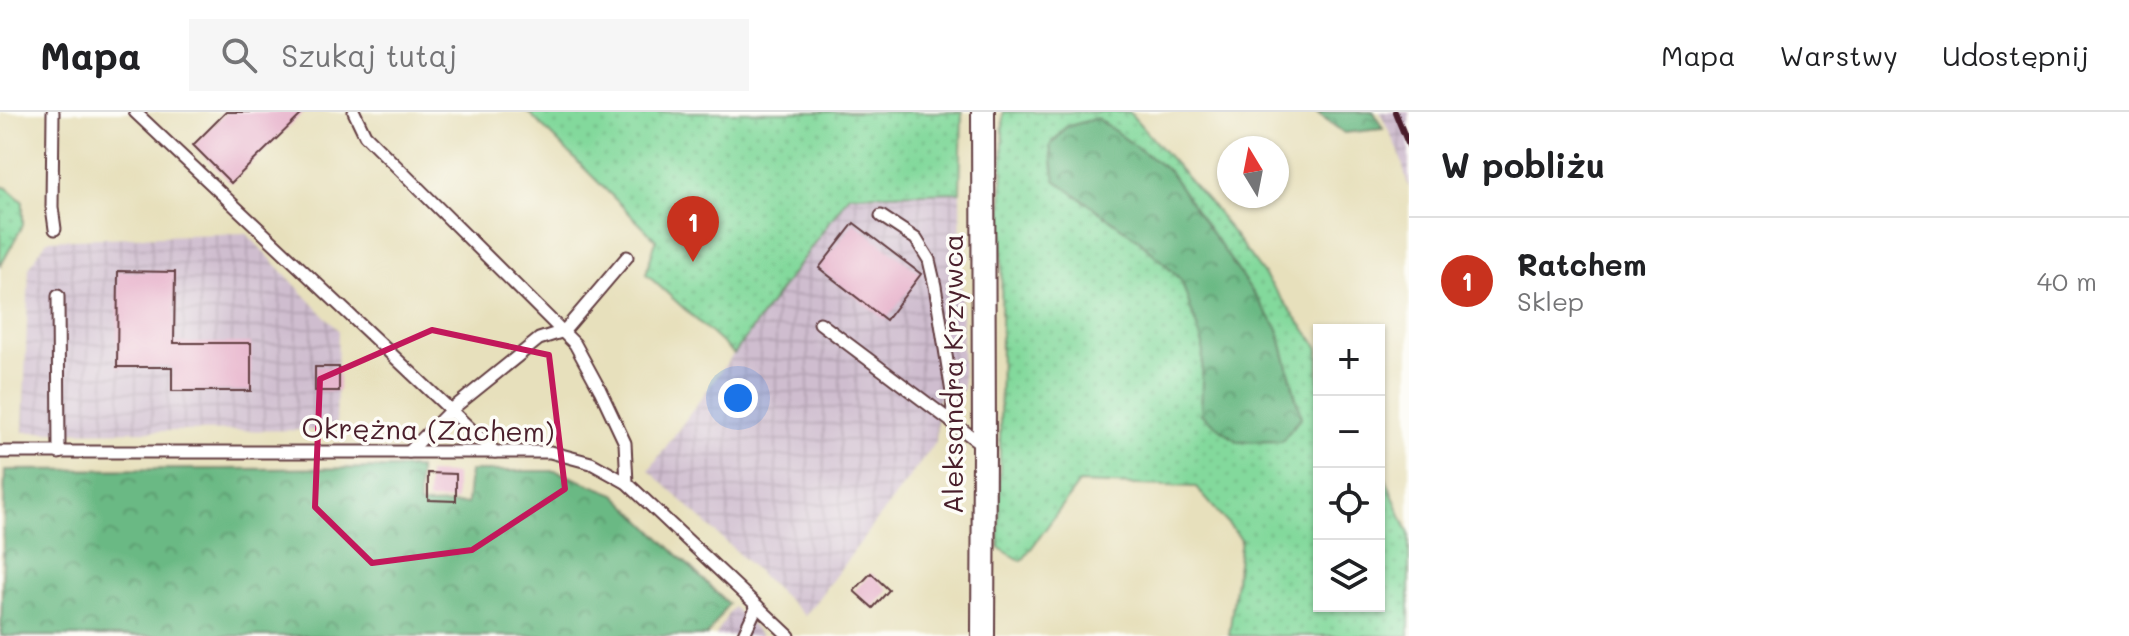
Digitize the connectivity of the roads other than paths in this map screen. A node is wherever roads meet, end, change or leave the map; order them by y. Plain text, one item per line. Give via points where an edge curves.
1 (53, 112) edge
2 (135, 112) edge
3 (354, 112) edge
4 (983, 112) edge
5 (881, 216) dead end
6 (55, 229) dead end
7 (627, 257) dead end
8 (58, 296) dead end
9 (820, 323) dead end
10 (564, 331) junction
11 (451, 410) junction
12 (952, 423) junction
13 (984, 447) junction
14 (0, 452) edge
15 (409, 452) junction
16 (495, 452) junction
17 (59, 453) junction
18 (627, 483) junction
19 (757, 606) junction
20 (743, 636) edge
21 (789, 636) edge
22 (983, 636) edge

1 - 6 lane
2 - 11 lane
3 - 10 lane via 365,135
4 - 13 street, Aleksandra Krzywca
5 - 12 lane via 916,239 929,260 953,399
7 - 10 lane
8 - 17 lane
9 - 12 lane
10 - 11 lane via 539,339
10 - 18 lane via 625,443
11 - 15 lane
11 - 16 lane
12 - 13 lane
13 - 22 street, Aleksandra Krzywca
14 - 17 lane, Okrężna (Zachem)
15 - 16 lane, Okrężna (Zachem)
15 - 17 lane, Okrężna (Zachem)
16 - 18 lane, Okrężna (Zachem) via 550,452 591,463
18 - 19 lane, Okrężna (Zachem)
19 - 20 lane
19 - 21 lane, Okrężna (Zachem)

